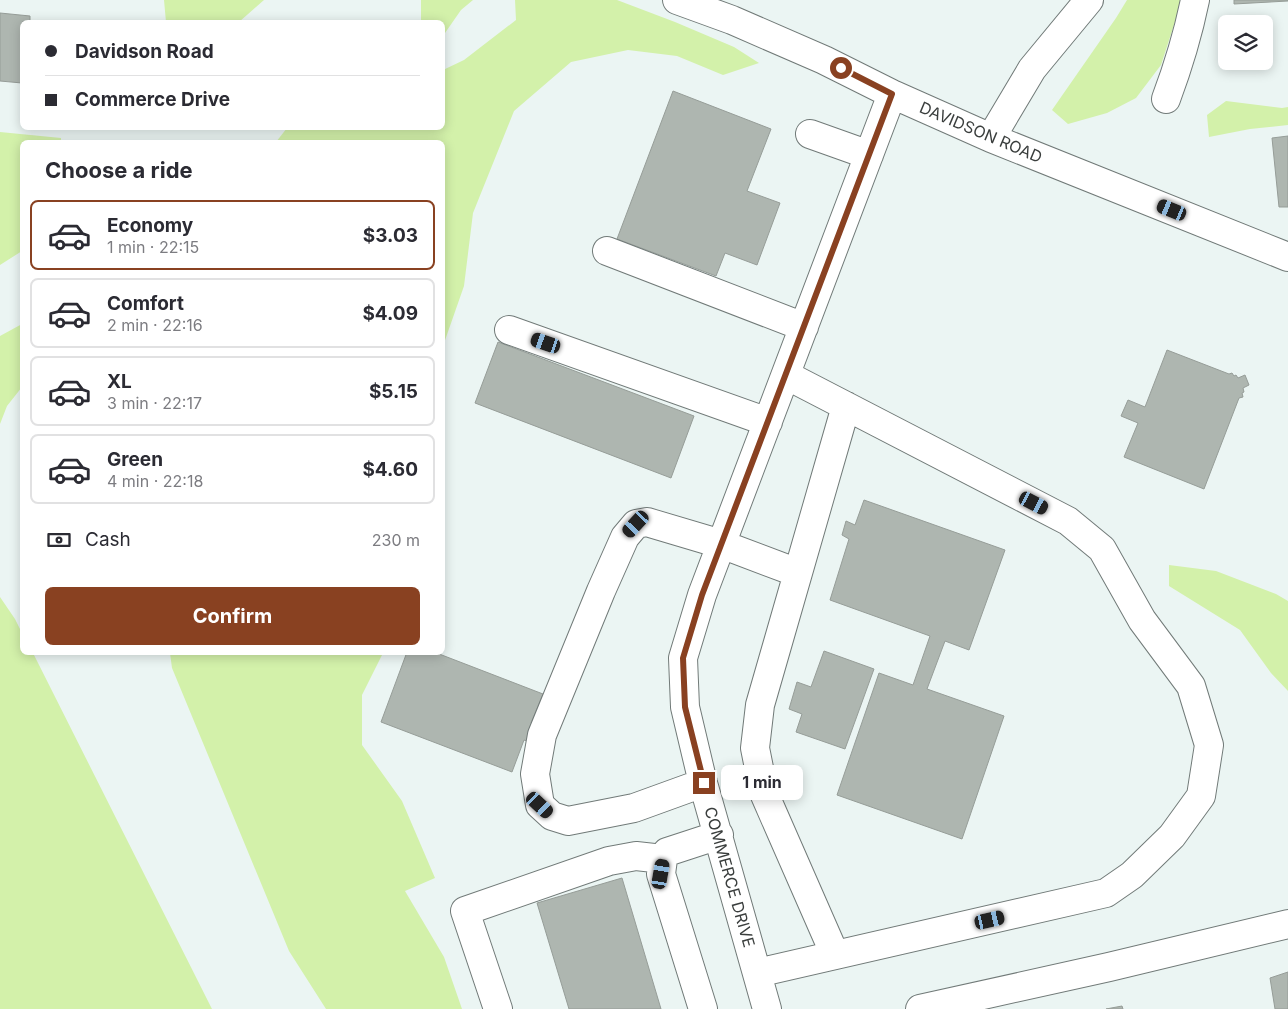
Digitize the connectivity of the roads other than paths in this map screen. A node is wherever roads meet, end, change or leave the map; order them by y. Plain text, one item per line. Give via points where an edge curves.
1 (676, 0) edge
2 (1089, 0) edge
3 (1196, 0) edge
4 (892, 94) junction
5 (1166, 99) dead end
6 (810, 134) dead end
7 (991, 138) junction
8 (869, 155) junction
9 (607, 251) dead end
10 (1288, 257) edge
11 (804, 327) junction
12 (509, 330) dead end
13 (786, 375) junction
14 (846, 406) junction
15 (768, 422) junction
16 (721, 544) junction
17 (798, 573) junction
18 (704, 783) junction
19 (719, 835) junction
20 (663, 859) junction
21 (1288, 924) edge
22 (835, 955) junction
23 (757, 973) junction
24 (498, 1009) edge
25 (703, 1009) edge
26 (767, 1009) edge
27 (920, 1009) edge

1 - 4 street, DAVIDSON ROAD via 732,20 824,60
2 - 7 street via 1032,69
3 - 5 street
4 - 7 street, DAVIDSON ROAD
4 - 8 street, COMMERCE DRIVE
6 - 8 street
7 - 10 street, DAVIDSON ROAD
8 - 11 street, COMMERCE DRIVE
9 - 11 street
11 - 13 street, COMMERCE DRIVE
12 - 15 street
13 - 14 street
13 - 15 street, COMMERCE DRIVE
14 - 17 street
14 - 22 street via 1068,521 1102,549 1142,620 1191,686 1209,745 1201,796 1172,836 1132,875 1106,893
15 - 16 street, COMMERCE DRIVE
16 - 17 street
16 - 18 street, COMMERCE DRIVE via 683,658 685,707
16 - 18 street via 647,522 636,524 625,537 542,735 535,774 540,805 552,816 568,821 634,808
17 - 22 street via 760,705 756,748 764,792
18 - 19 street, COMMERCE DRIVE
19 - 20 street via 667,852
19 - 23 street, COMMERCE DRIVE
20 - 24 street via 636,856 609,861 465,911
20 - 25 street via 661,874
21 - 27 street
22 - 23 street
23 - 26 street, COMMERCE DRIVE

